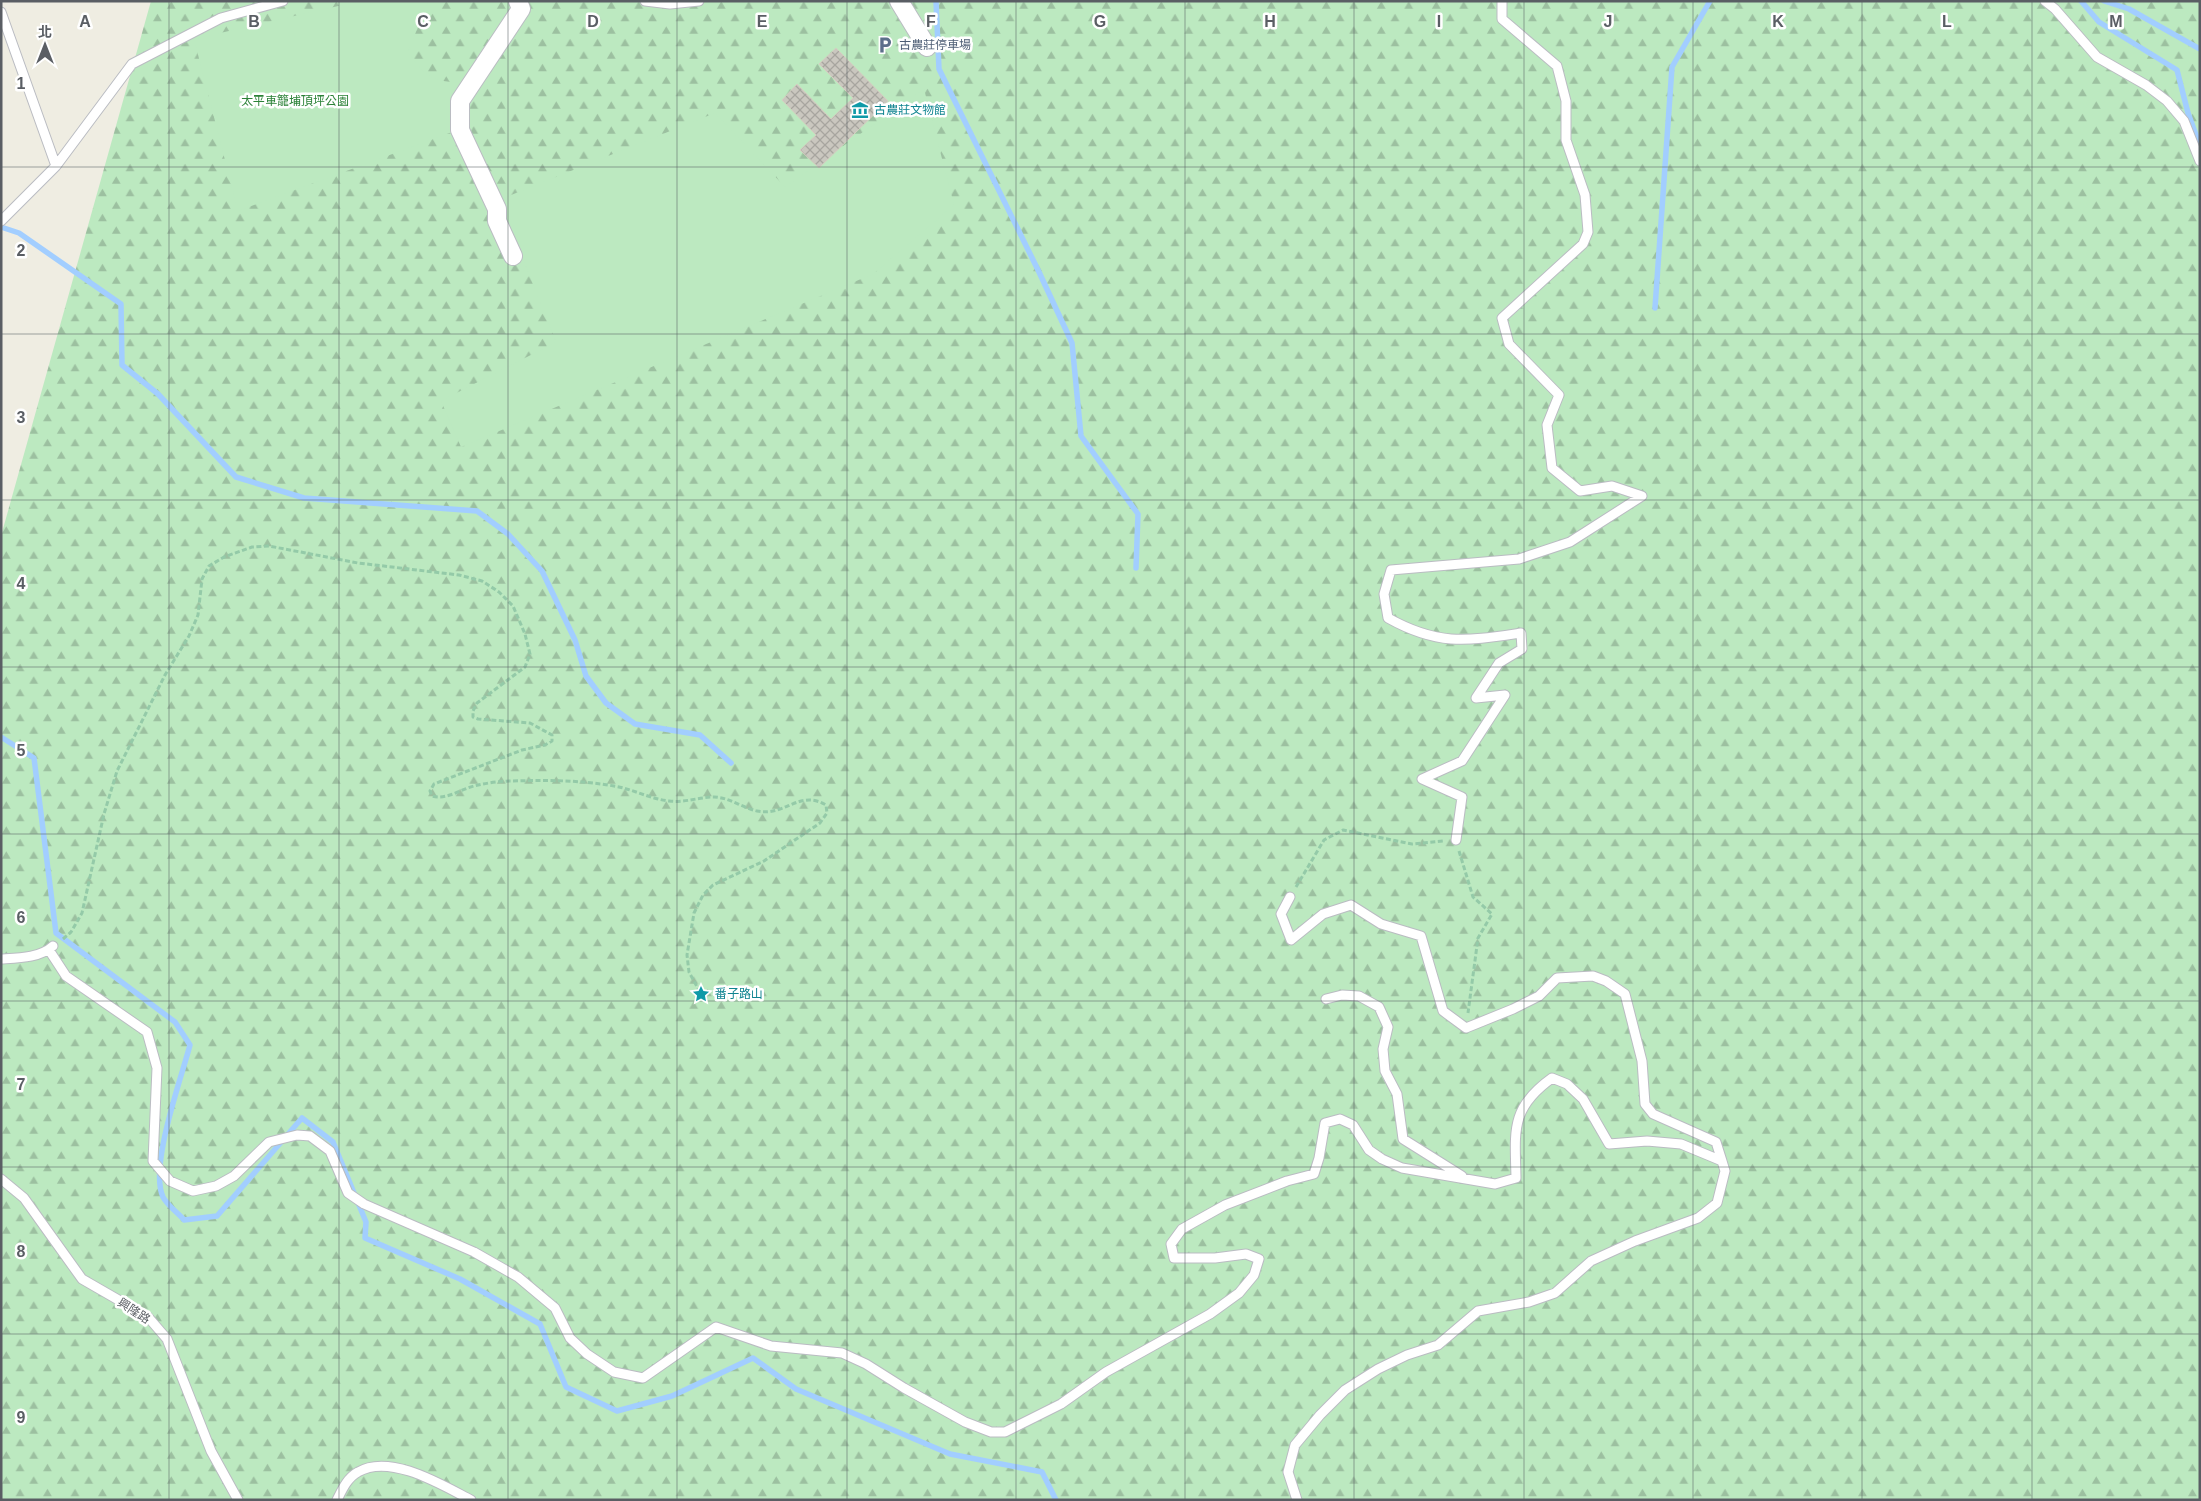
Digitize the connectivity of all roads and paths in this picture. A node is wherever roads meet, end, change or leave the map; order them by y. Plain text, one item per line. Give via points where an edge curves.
1 (283, 1) edge
2 (518, 1) edge
3 (645, 1) edge
4 (699, 1) edge
5 (899, 1) edge
6 (1502, 1) edge
7 (2045, 1) edge
8 (1, 12) edge
9 (927, 48) dead end
10 (2200, 161) edge
11 (56, 166) junction
12 (1, 221) edge
13 (513, 256) dead end
14 (1456, 840) junction
15 (1290, 897) joint
16 (71, 932) dead end
17 (1, 959) edge
18 (701, 994) dead end
19 (1326, 1000) dead end
20 (1466, 1028) junction
21 (1722, 1161) junction
22 (1464, 1177) junction
23 (1, 1179) edge
24 (238, 1500) edge
25 (337, 1500) edge
26 (471, 1500) edge
27 (1297, 1500) edge

1 - 11 lane via 221,18 132,64
2 - 13 street via 521,9 460,101 460,130 498,209 498,221
3 - 4 lane via 670,4
5 - 9 street
6 - 14 lane via 1502,19 1558,66 1566,101 1566,140 1584,196 1588,232 1583,244 1502,318 1509,344 1559,395 1547,425 1552,468 1580,492 1612,486 1642,496 1570,542 1519,559 1391,570 1384,594 1388,618 1410,630 1442,640 1521,633 1522,649 1499,663 1476,698 1505,695 1462,760 1422,779 1462,797
7 - 10 lane via 2055,8 2097,57 2167,101 2184,121
8 - 11 lane
11 - 12 lane
14 - 15 path via 1412,844 1343,830 1324,840
14 - 20 path via 1473,897 1492,914 1478,938
15 - 20 lane via 1282,914 1291,940 1323,914 1351,905 1381,924 1421,936 1443,1011
16 - 18 path via 82,913 117,772 165,675 189,636 198,615 202,579 209,566 224,557 252,547 269,546 358,563 459,575 500,592 513,606 530,654 525,667 477,703 473,717 530,723 552,735 552,741 434,784 430,791 432,796 441,799 474,786 541,780 616,786 669,801 716,797 758,811 773,812 807,798 826,805 827,813 820,823 764,861 713,885 703,895 694,913 687,955 689,972
17 - 22 lane via 27,957 51,948 66,976 148,1032 157,1068 153,1161 170,1181 193,1191 216,1186 234,1176 269,1142 297,1135 310,1136 330,1151 348,1193 364,1204 474,1252 518,1277 555,1308 570,1338 614,1372 643,1378 716,1326 771,1346 842,1353 965,1422 991,1432 1005,1432 1061,1404 1106,1372 1210,1314 1239,1293 1254,1275 1259,1259 1246,1254 1174,1258 1171,1244 1182,1229 1225,1204 1314,1174 1325,1123 1340,1119 1353,1125 1369,1150 1395,1165
19 - 22 lane via 1342,995 1359,996 1379,1007 1388,1027 1383,1049 1385,1071 1397,1094 1403,1139
20 - 21 lane via 1539,996 1558,978 1593,976 1606,981 1624,994 1630,1010 1642,1061 1645,1104 1653,1114 1716,1142
21 - 22 lane via 1681,1144 1647,1141 1609,1144 1582,1099 1567,1084 1552,1078 1534,1090 1521,1109 1515,1134 1516,1178 1495,1184
21 - 27 lane via 1725,1171 1717,1203 1698,1218 1591,1261 1556,1293 1478,1312 1438,1345 1407,1355 1345,1390 1295,1445 1288,1472
23 - 24 lane, 興隆路 via 24,1198 82,1279 148,1317 167,1339 211,1451
25 - 26 lane via 346,1482 358,1471 378,1466 411,1471

